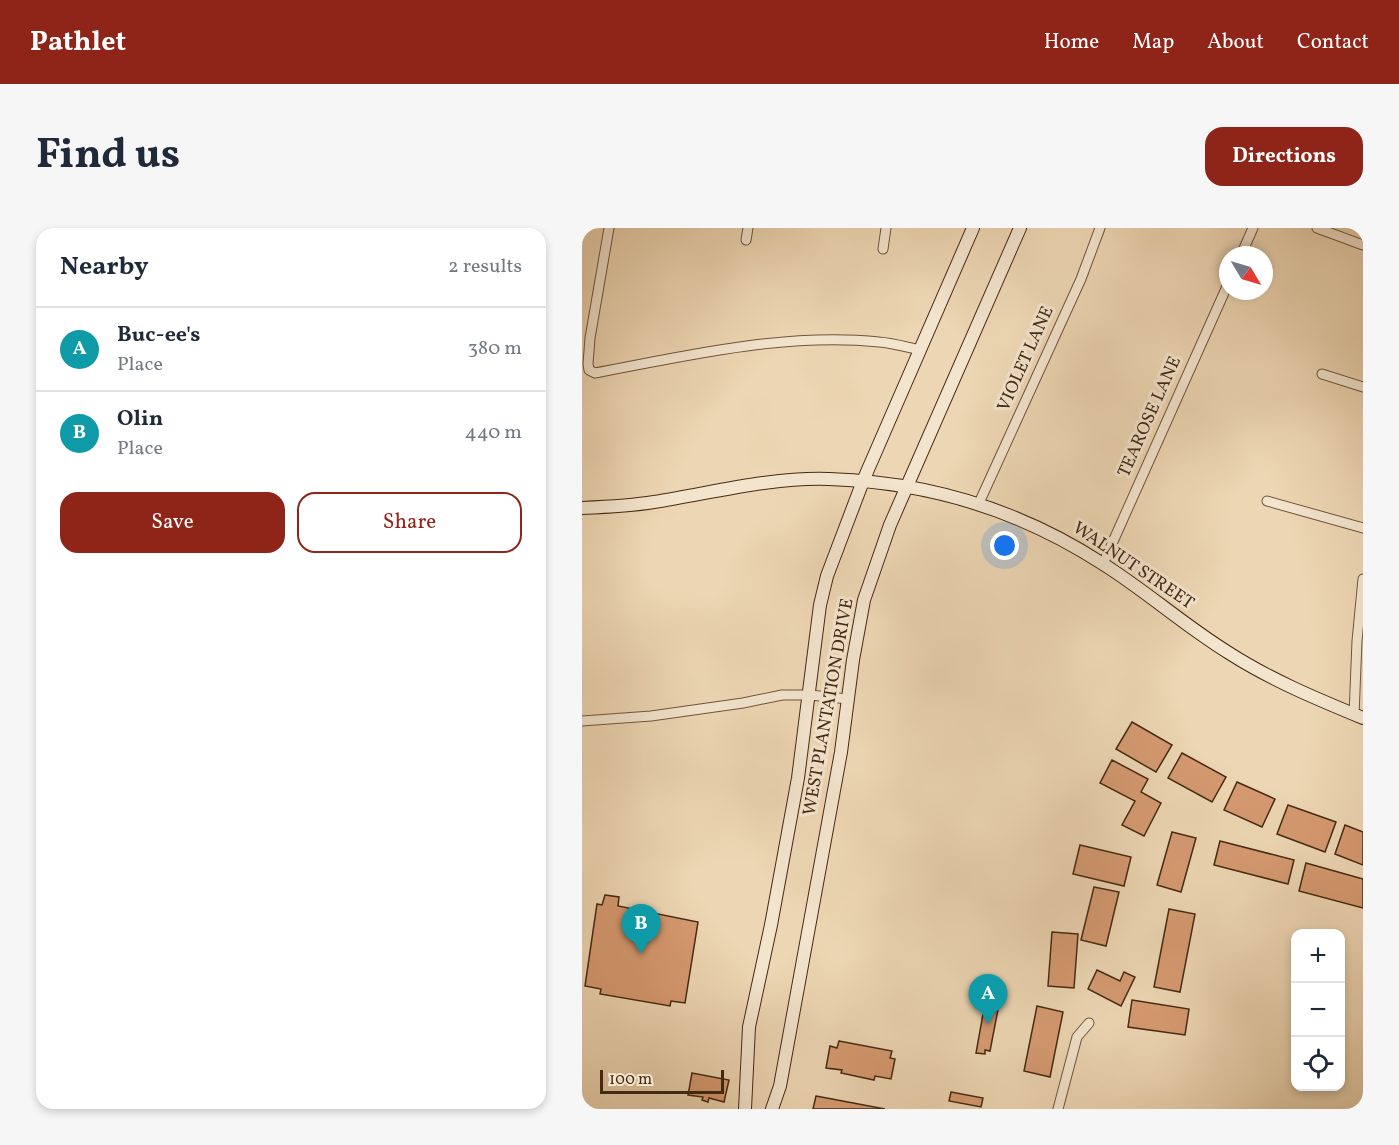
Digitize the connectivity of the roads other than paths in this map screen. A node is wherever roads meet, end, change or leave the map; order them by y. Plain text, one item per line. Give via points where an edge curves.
1 (609, 228) edge
2 (748, 228) edge
3 (886, 228) edge
4 (973, 228) edge
5 (1020, 228) edge
6 (1100, 228) edge
7 (1253, 228) edge
8 (1317, 228) edge
9 (746, 240) dead end
10 (1363, 245) edge
11 (1245, 246) edge
12 (883, 249) dead end
13 (1221, 300) edge
14 (920, 350) junction
15 (1322, 374) dead end
16 (1363, 387) edge
17 (863, 481) junction
18 (907, 487) junction
19 (1267, 501) dead end
20 (979, 503) junction
21 (582, 508) edge
22 (1363, 528) edge
23 (1103, 564) junction
24 (1363, 579) edge
25 (810, 695) junction
26 (848, 699) junction
27 (1359, 716) edge
28 (582, 720) edge
29 (1089, 1023) dead end
30 (745, 1109) edge
31 (772, 1109) edge
32 (1058, 1109) edge

1 - 14 street via 590,338 588,364 595,373 752,344 842,340
2 - 9 street
3 - 12 street
4 - 14 main road, WEST PLANTATION DRIVE
5 - 18 main road, WEST PLANTATION DRIVE
6 - 20 street, VIOLET LANE via 1081,279
7 - 11 street
8 - 10 street
13 - 23 street, TEAROSE LANE
14 - 17 main road, WEST PLANTATION DRIVE
15 - 16 street
17 - 18 main road, WALNUT STREET
17 - 21 main road, WALNUT STREET via 801,479 643,504
17 - 25 main road, WEST PLANTATION DRIVE via 827,576
18 - 20 main road, WALNUT STREET
18 - 26 main road, WEST PLANTATION DRIVE via 864,600
19 - 22 street
20 - 23 main road, WALNUT STREET via 1052,534
23 - 27 main road, WALNUT STREET via 1230,654 1298,691
24 - 27 street via 1357,641
25 - 26 street
25 - 28 street via 782,695 651,716
25 - 30 main road, WEST PLANTATION DRIVE via 786,843 749,1027
26 - 31 main road, WEST PLANTATION DRIVE via 780,1086
29 - 32 street via 1077,1037

